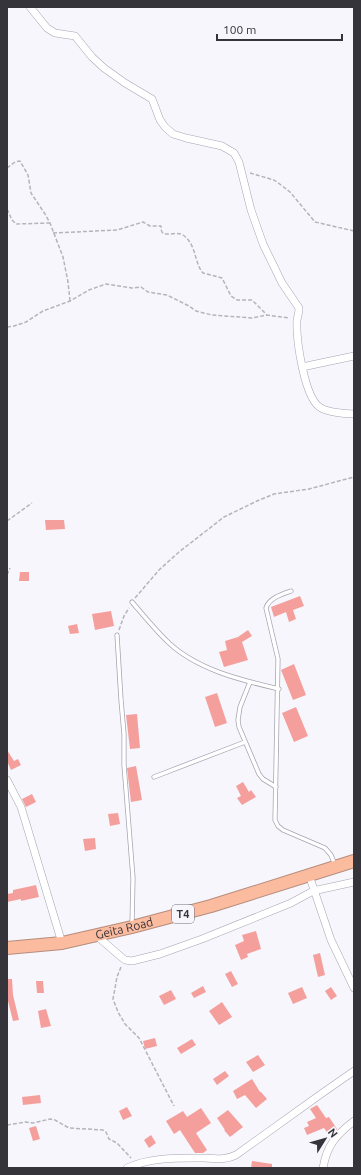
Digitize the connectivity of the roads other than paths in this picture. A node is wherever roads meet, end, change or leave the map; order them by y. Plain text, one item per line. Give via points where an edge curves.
1 (30, 7) edge
2 (354, 356) edge
3 (302, 366) junction
4 (354, 414) edge
5 (291, 591) dead end
6 (132, 602) road end
7 (117, 635) road end
8 (250, 682) junction
9 (279, 689) junction
10 (245, 742) junction
11 (154, 777) dead end
12 (7, 780) edge
13 (276, 788) junction
14 (354, 861) edge
15 (335, 866) junction
16 (308, 875) junction
17 (354, 882) edge
18 (314, 891) junction
19 (132, 927) junction
20 (97, 936) junction
21 (62, 943) junction
22 (7, 948) edge
23 (354, 988) edge
24 (354, 1071) edge
25 (354, 1121) edge
26 (127, 1168) edge
27 (323, 1168) edge

1 - 3 street via 47,28 55,33 75,36 104,68 152,99 160,120 173,134 229,150 237,158 263,244 282,283 299,308 297,332
2 - 3 street
3 - 4 street via 314,402 321,408
5 - 9 lane via 271,600 266,608 278,659
6 - 8 lane via 170,644 185,655 203,665
7 - 19 lane via 133,878
8 - 9 lane
8 - 10 lane via 238,714 239,727
9 - 13 lane
10 - 11 lane
10 - 13 lane via 259,774
12 - 21 street via 21,807
13 - 15 lane via 275,820 278,826 325,848
14 - 15 highway, Geita Road / T4
15 - 16 highway, Geita Road / T4
16 - 18 street
16 - 19 highway, Geita Road / T4 via 211,906
17 - 18 street
18 - 20 street via 291,903 202,938 160,954 132,961 125,960
18 - 23 street via 331,940
19 - 20 highway, Geita Road / T4
20 - 21 highway, Geita Road / T4
21 - 22 highway, Geita Road / T4
24 - 26 street via 227,1159 154,1160
25 - 27 street via 330,1144

